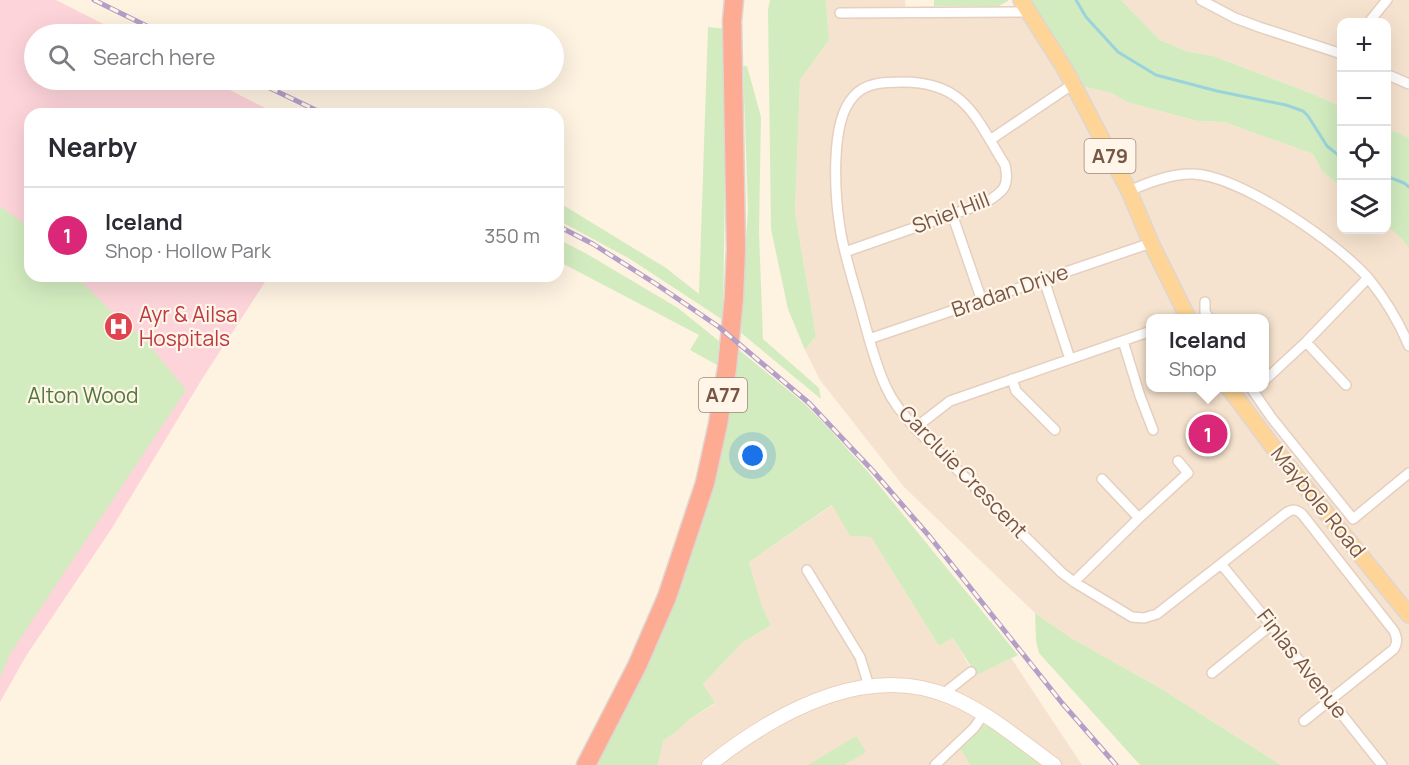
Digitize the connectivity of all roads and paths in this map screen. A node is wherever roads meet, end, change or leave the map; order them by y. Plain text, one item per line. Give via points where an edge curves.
1 (734, 0) edge
2 (1201, 0) edge
3 (1387, 0) edge
4 (1025, 6) edge
5 (840, 13) dead end
6 (1373, 18) edge
7 (1337, 53) edge
8 (1391, 76) edge
9 (1073, 84) junction
10 (1409, 84) edge
11 (990, 140) junction
12 (1129, 191) junction
13 (952, 214) junction
14 (1151, 243) junction
15 (845, 252) junction
16 (1368, 278) junction
17 (1044, 280) junction
18 (982, 301) junction
19 (1205, 302) dead end
20 (1186, 314) edge
21 (1206, 314) edge
22 (1146, 333) edge
23 (869, 339) junction
24 (1123, 341) junction
25 (1306, 342) junction
26 (1409, 346) edge
27 (1070, 359) junction
28 (1269, 376) edge
29 (1012, 380) junction
30 (1346, 386) dead end
31 (1233, 392) edge
32 (1256, 392) edge
33 (915, 428) junction
34 (1055, 430) dead end
35 (1153, 430) dead end
36 (1178, 461) dead end
37 (1409, 473) edge
38 (1102, 479) dead end
39 (1139, 518) junction
40 (1221, 564) junction
41 (807, 570) dead end
42 (1074, 582) junction
43 (1409, 615) edge
44 (1272, 625) junction
45 (971, 672) dead end
46 (1212, 673) dead end
47 (868, 686) junction
48 (943, 694) junction
49 (1330, 701) junction
50 (983, 715) junction
51 (1304, 721) dead end
52 (586, 765) edge
53 (710, 765) edge
54 (935, 765) edge
55 (1054, 765) edge
56 (1382, 765) edge

1 - 52 highway, A77 via 736,249 727,368 718,424 705,483 667,597
2 - 7 street via 1235,18
3 - 6 street
4 - 5 street
4 - 9 main road, A79
8 - 10 street
9 - 11 street
9 - 12 main road, A79
11 - 13 street, Shiel Hill via 1005,165 1006,184 993,198
11 - 15 street, Carcluie Crescent via 961,99 930,84 885,82 870,85 854,95 843,111 836,148 836,183
12 - 14 main road, A79
12 - 16 street via 1170,176 1192,174 1236,185 1310,230
13 - 15 street, Shiel Hill
13 - 18 street
14 - 17 street, Bradan Drive
14 - 20 main road, A79
15 - 23 street, Carcluie Crescent
16 - 25 street
16 - 26 street via 1400,325
17 - 18 street, Bradan Drive
17 - 27 street
18 - 23 street, Bradan Drive
19 - 21 street
22 - 24 street
23 - 33 street, Carcluie Crescent via 886,388
24 - 27 street
24 - 35 street
25 - 28 street
25 - 30 street
27 - 29 street
29 - 33 street via 950,401
29 - 34 street via 1016,391
31 - 43 main road, Maybole Road via 1290,470
32 - 37 street via 1271,417 1353,519
33 - 42 street, Carcluie Crescent
36 - 39 street via 1188,473
38 - 39 street
39 - 42 street
40 - 42 street, Carcluie Crescent via 1157,614 1144,618 1132,617
40 - 44 street, Finlas Avenue
40 - 49 street, Carcluie Crescent via 1286,513 1297,510 1302,514 1397,637 1394,649
41 - 47 street via 860,657
44 - 46 street
44 - 49 street, Finlas Avenue
45 - 48 street
47 - 48 street via 897,685
47 - 53 street via 844,690 801,706
48 - 50 street
49 - 51 street
49 - 56 street, Finlas Avenue
50 - 54 street
50 - 55 street

